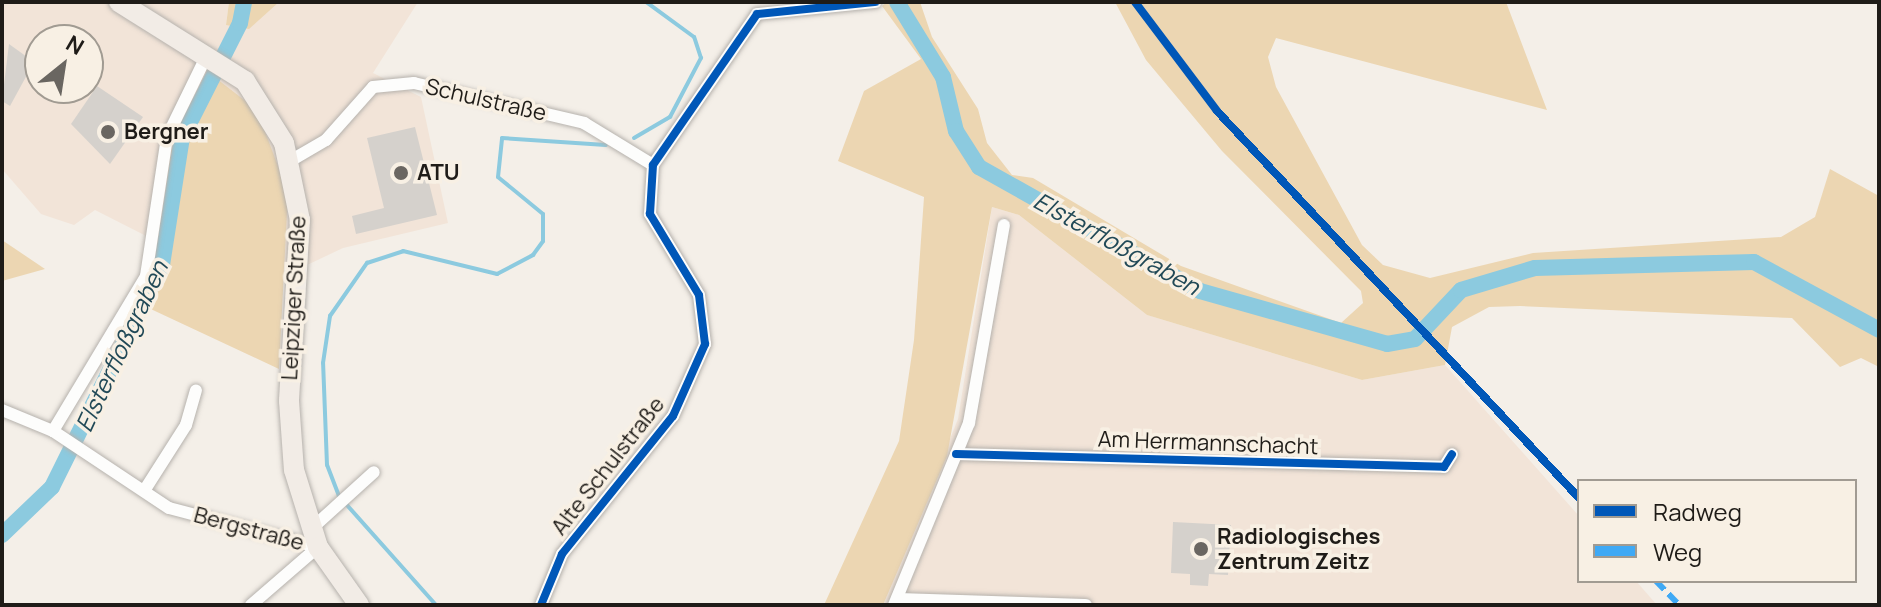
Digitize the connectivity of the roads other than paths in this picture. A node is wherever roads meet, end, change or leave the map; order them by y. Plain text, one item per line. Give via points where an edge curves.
1 (119, 2) edge
2 (875, 2) edge
3 (755, 8) edge
4 (210, 56) junction
5 (290, 161) junction
6 (653, 165) junction
7 (1004, 225) dead end
8 (196, 390) dead end
9 (2, 410) edge
10 (53, 431) junction
11 (956, 454) junction
12 (1452, 454) dead end
13 (374, 472) dead end
14 (144, 491) junction
15 (314, 539) junction
16 (895, 602) edge
17 (251, 605) edge
18 (359, 605) edge
19 (541, 605) edge
20 (1086, 605) edge

1 - 4 main road, Leipziger Straße
2 - 3 street
3 - 6 street
4 - 5 main road, Leipziger Straße via 264,103
4 - 10 street via 167,137 146,276
5 - 6 street, Schulstraße via 326,140 373,87 414,83 584,123
5 - 15 main road, Leipziger Straße via 300,249 289,420
6 - 19 street, Alte Schulstraße via 650,214 699,295 705,344 673,416 562,554
7 - 11 street via 969,423
8 - 14 street via 186,425
9 - 10 street, Bergstraße
10 - 14 street, Bergstraße
11 - 12 street, Am Herrmannschacht via 1444,467
11 - 16 street
13 - 15 street
14 - 15 street, Bergstraße via 169,508
15 - 17 street, Bergstraße
15 - 18 main road, Leipziger Straße
16 - 20 street

